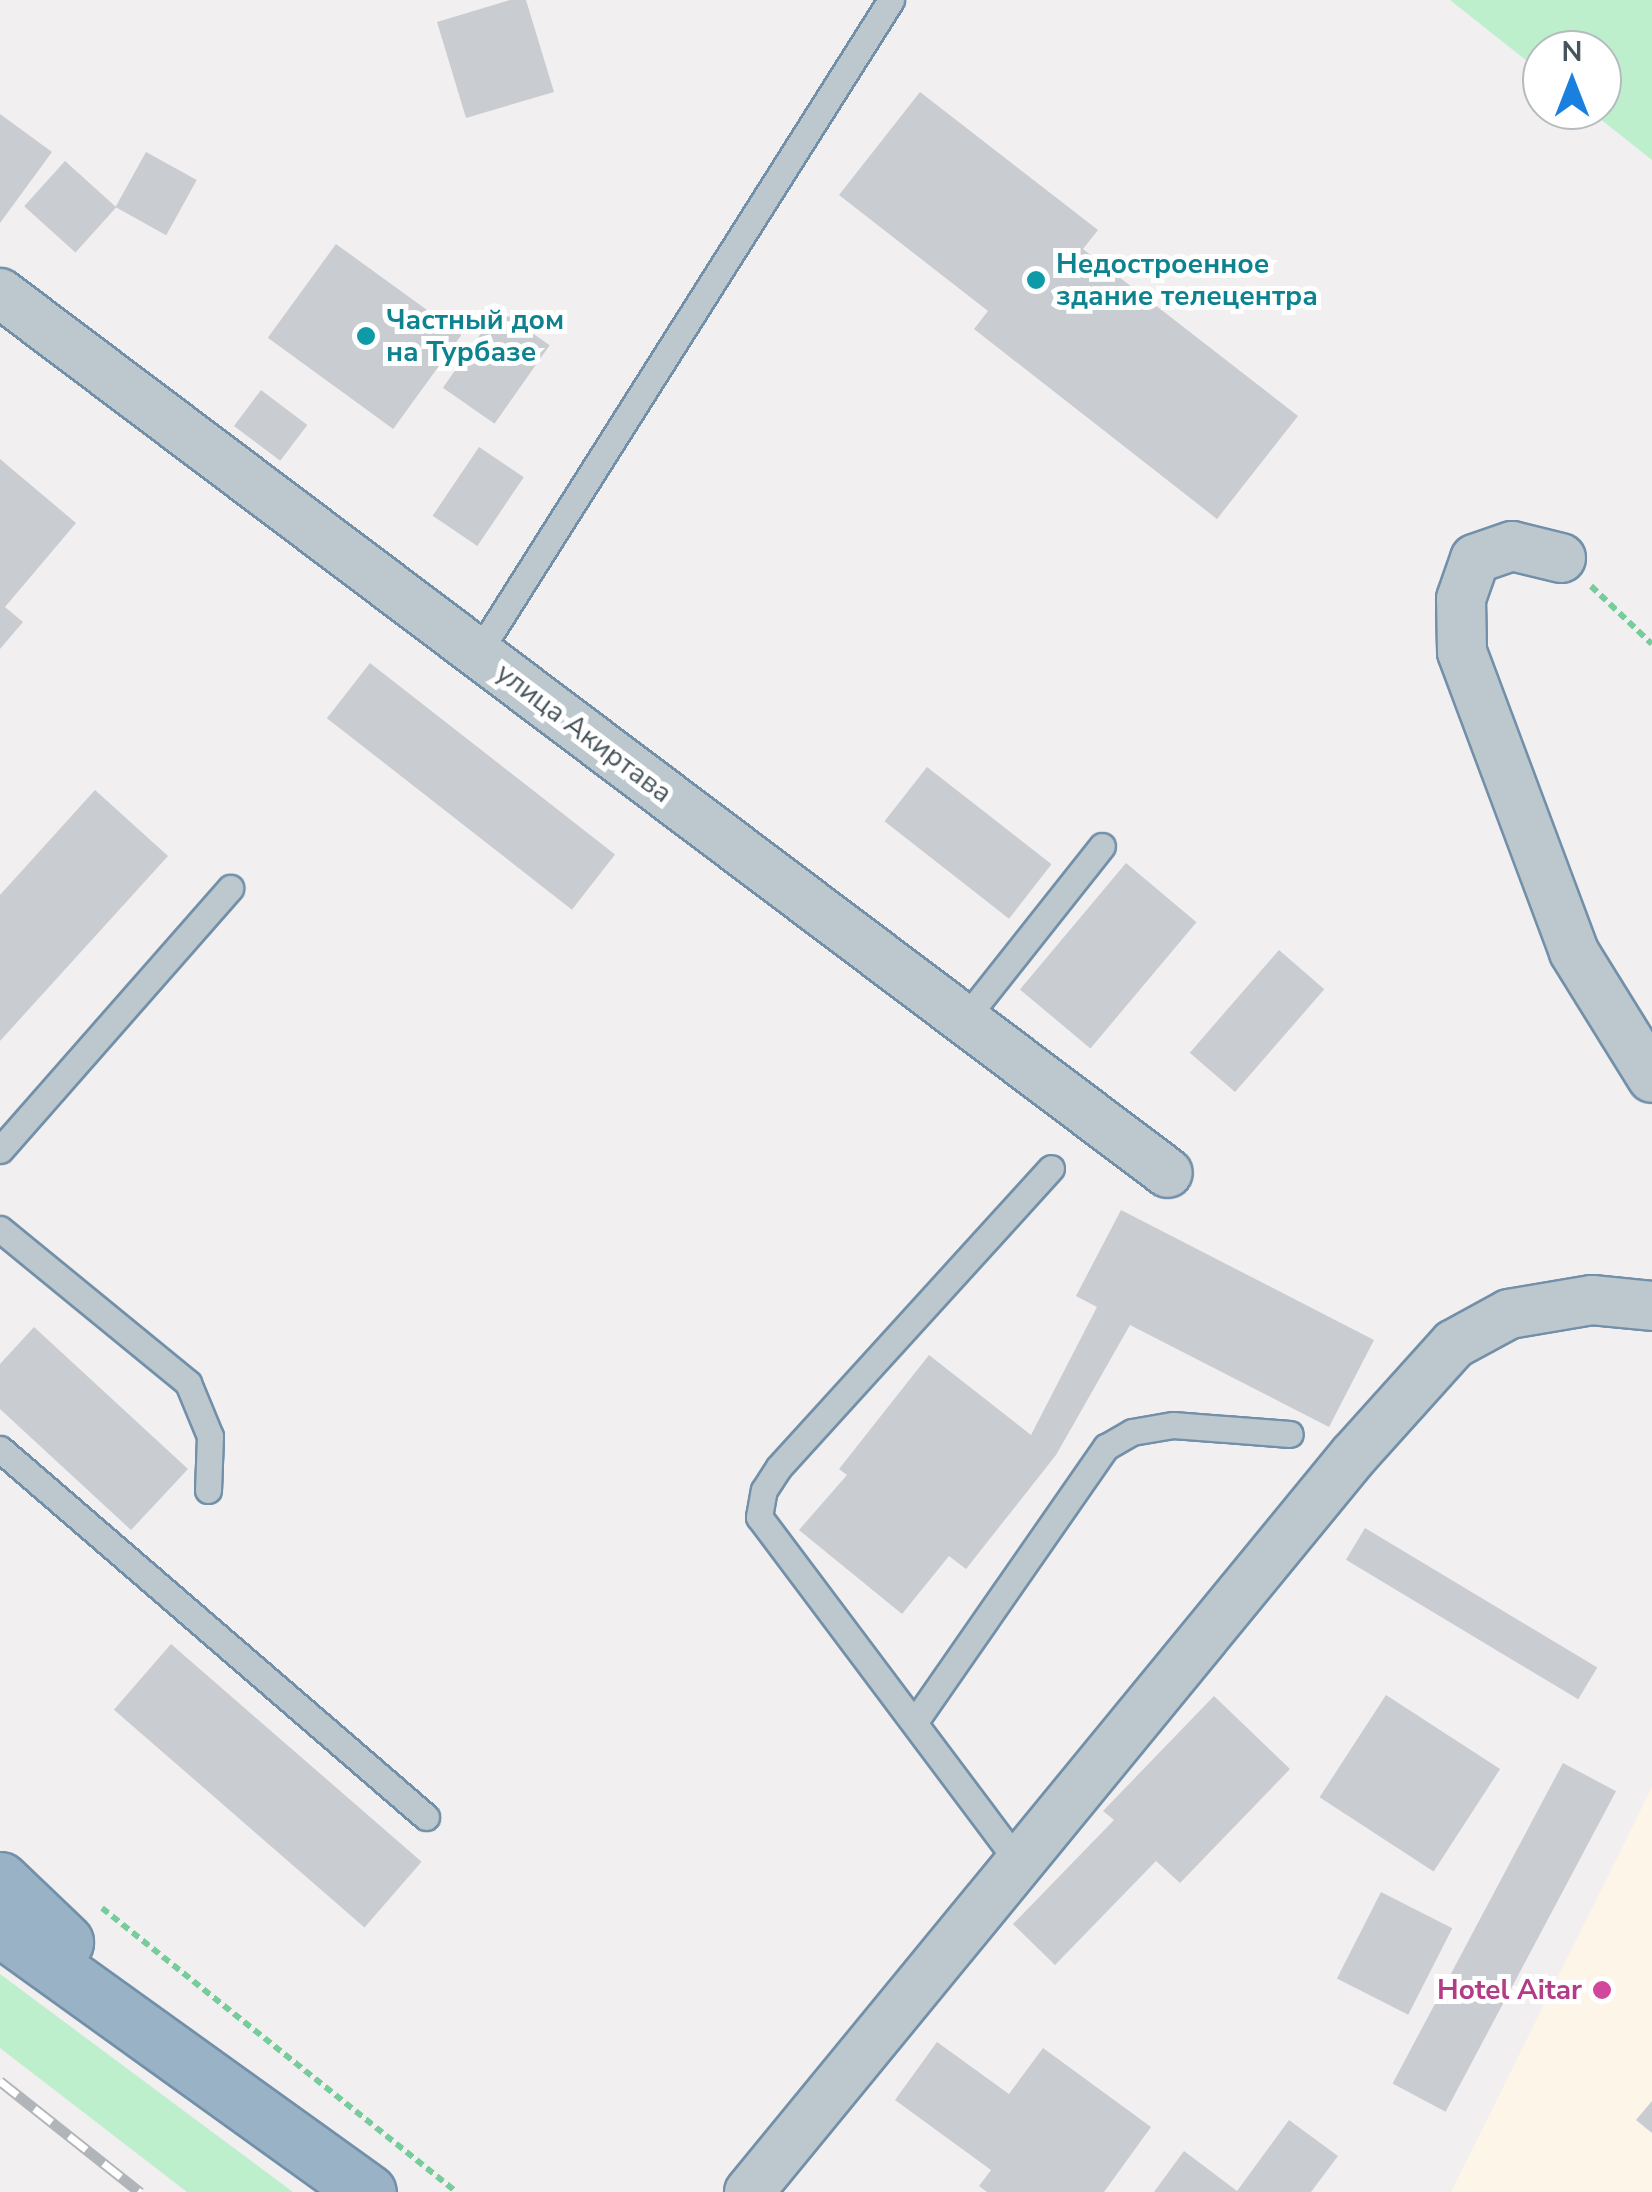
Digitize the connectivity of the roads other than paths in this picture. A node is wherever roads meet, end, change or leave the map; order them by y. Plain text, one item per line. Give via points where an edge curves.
1 (891, 0) edge
2 (0, 293) edge
3 (1561, 558) road end
4 (478, 653) junction
5 (1102, 846) dead end
6 (230, 888) dead end
7 (964, 1020) junction
8 (1652, 1078) edge
9 (0, 1150) edge
10 (1050, 1168) dead end
11 (1168, 1173) dead end
12 (0, 1229) edge
13 (1652, 1306) edge
14 (1290, 1434) dead end
15 (0, 1449) edge
16 (208, 1490) dead end
17 (916, 1720) junction
18 (426, 1817) dead end
19 (1019, 1863) junction
20 (0, 1880) edge
21 (0, 1928) edge
22 (182, 2055) junction
23 (368, 2192) edge
24 (750, 2192) edge

1 - 4 lane
2 - 4 street, улица Акиртава
3 - 8 street via 1512,546 1475,559 1460,600 1462,652 1574,952
4 - 7 street, улица Акиртава
5 - 7 lane
6 - 9 lane
7 - 11 street, улица Акиртава
10 - 17 lane via 764,1490 759,1517 779,1548
12 - 16 lane via 188,1383 210,1436
13 - 19 street via 1592,1300 1509,1314 1454,1344 1354,1455
14 - 17 lane via 1173,1425 1132,1432 1106,1447
15 - 18 lane
17 - 19 lane
19 - 24 street
20 - 22 highway
21 - 22 highway
22 - 23 highway

